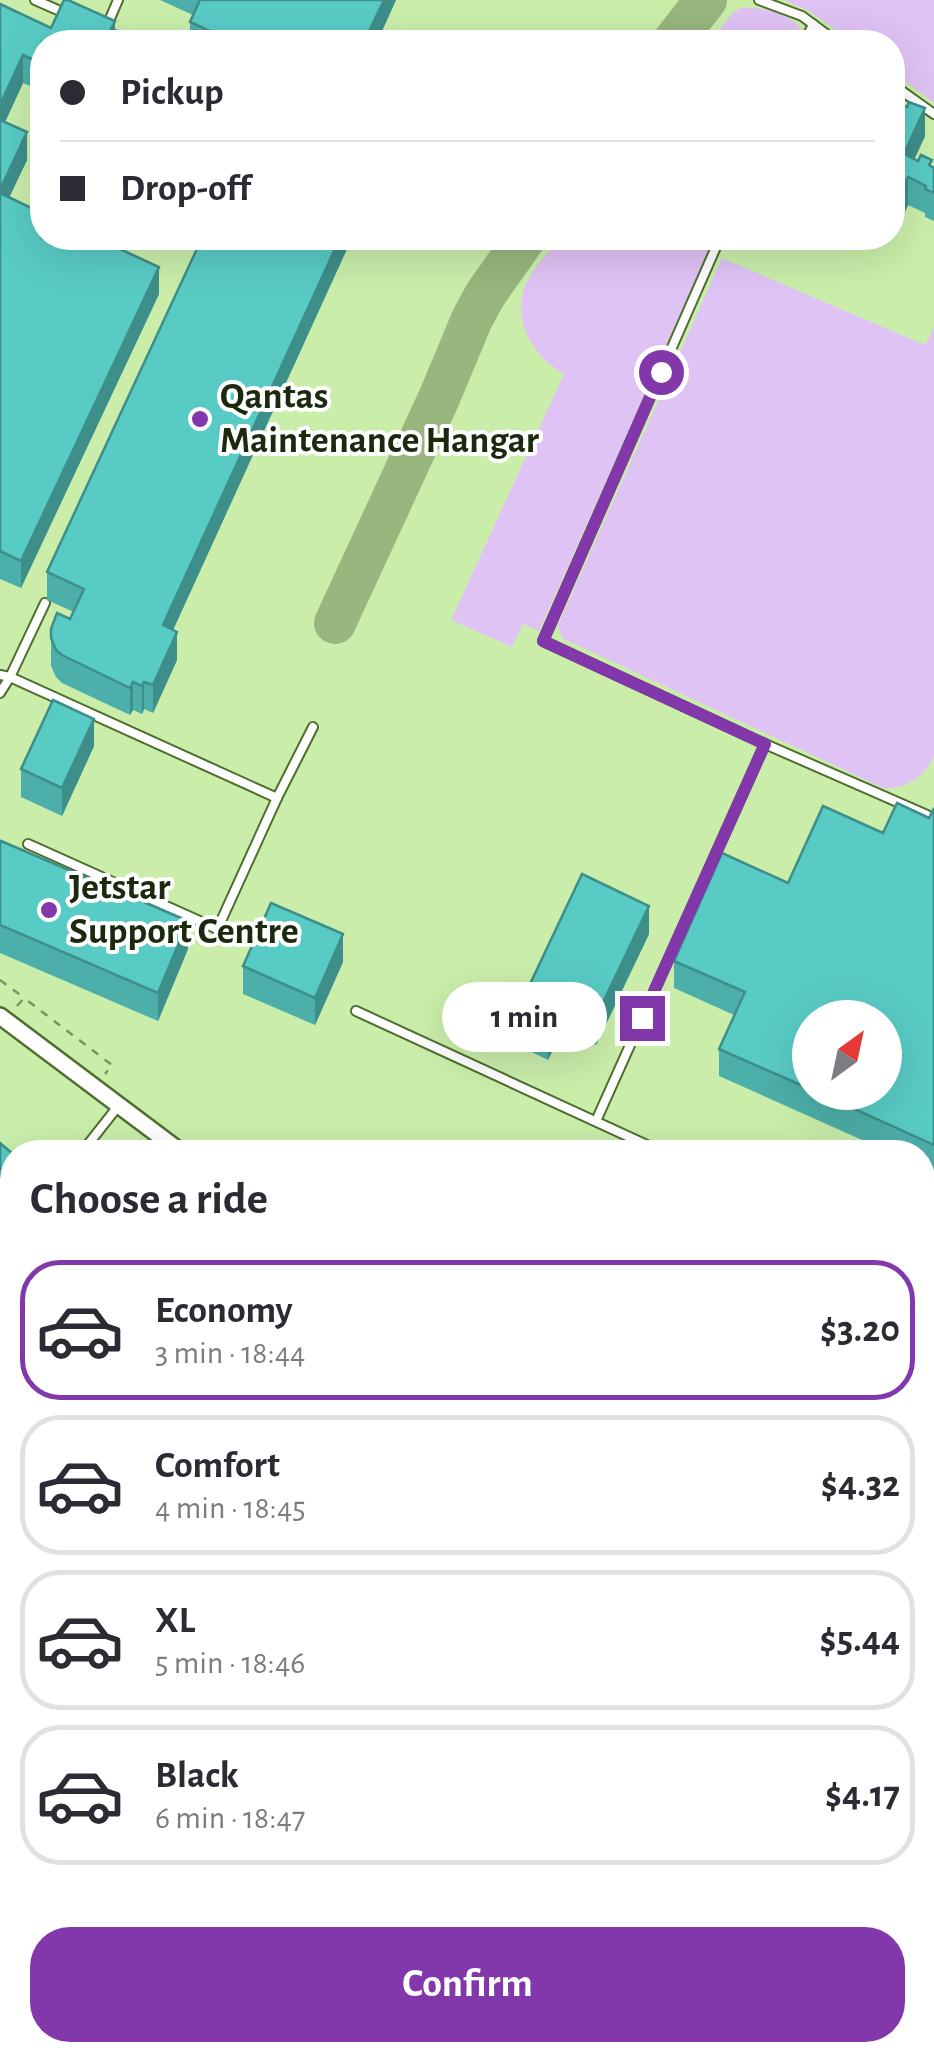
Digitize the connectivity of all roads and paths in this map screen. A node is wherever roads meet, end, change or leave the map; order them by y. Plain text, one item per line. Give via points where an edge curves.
1 (35, 0) edge
2 (118, 0) edge
3 (758, 0) edge
4 (70, 16) edge
5 (813, 24) junction
6 (104, 30) edge
7 (810, 30) edge
8 (821, 30) edge
9 (905, 93) edge
10 (934, 114) edge
11 (715, 250) edge
12 (44, 603) dead end
13 (5, 676) edge
14 (0, 693) edge
15 (314, 727) dead end
16 (765, 744) junction
17 (277, 798) junction
18 (927, 814) edge
19 (28, 844) dead end
20 (0, 980) edge
21 (24, 998) junction
22 (356, 1011) dead end
23 (3, 1018) edge
24 (94, 1087) junction
25 (118, 1105) junction
26 (596, 1122) junction
27 (91, 1140) edge
28 (165, 1140) edge
29 (636, 1140) edge

1 - 4 lane
2 - 6 lane
3 - 5 lane
5 - 7 lane
5 - 8 lane
9 - 10 lane
11 - 16 lane via 543,641
12 - 13 lane
13 - 14 lane
13 - 17 lane
15 - 17 lane
16 - 18 lane
16 - 26 lane
17 - 19 lane via 215,928
20 - 21 path
21 - 23 path
21 - 24 path via 112,1066
22 - 26 lane
23 - 24 street
24 - 25 street
25 - 27 lane
25 - 28 street
26 - 29 lane

